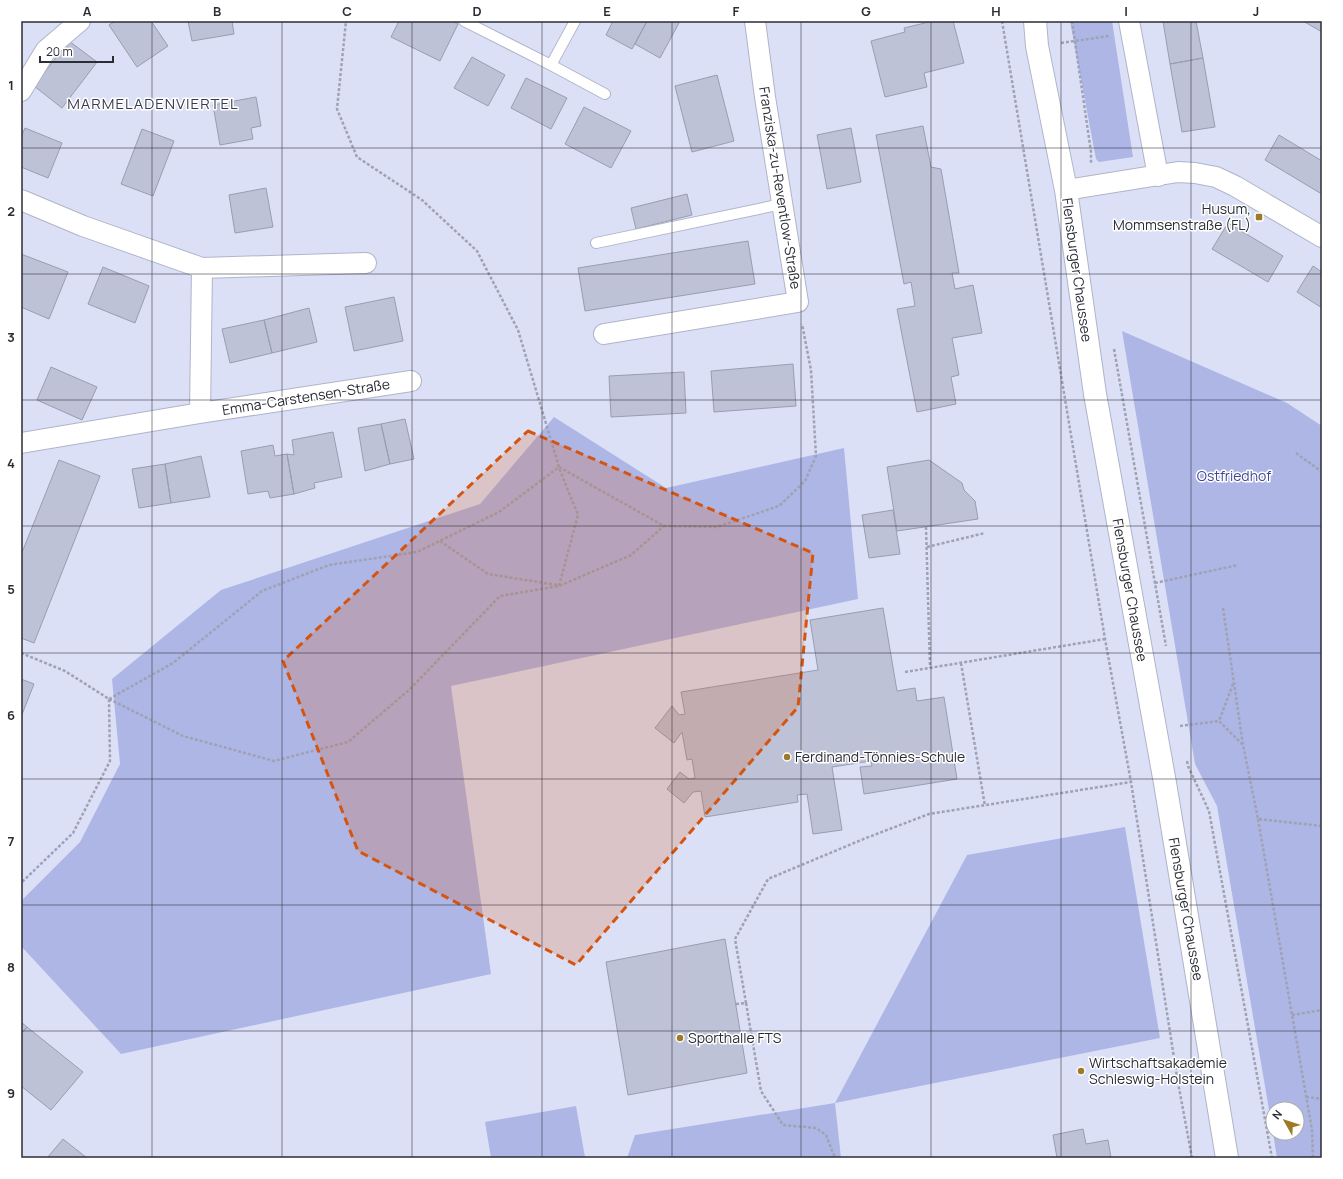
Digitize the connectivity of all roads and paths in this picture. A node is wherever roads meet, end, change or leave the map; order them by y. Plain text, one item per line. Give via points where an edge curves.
1 (80, 21) edge
2 (464, 21) edge
3 (575, 21) edge
4 (755, 21) edge
5 (1002, 21) edge
6 (1035, 21) edge
7 (1072, 21) edge
8 (1130, 27) edge
9 (1075, 41) junction
10 (1037, 46) junction
11 (1007, 49) junction
12 (551, 65) junction
13 (21, 91) edge
14 (605, 94) dead end
15 (1158, 176) junction
16 (1091, 185) junction
17 (1066, 190) junction
18 (21, 200) edge
19 (782, 204) junction
20 (1322, 237) edge
21 (596, 243) dead end
22 (366, 263) dead end
23 (202, 268) junction
24 (798, 302) junction
25 (604, 334) dead end
26 (1113, 344) dead end
27 (411, 381) dead end
28 (200, 413) junction
29 (21, 442) edge
30 (1296, 453) dead end
31 (1322, 472) edge
32 (664, 526) junction
33 (926, 527) dead end
34 (986, 533) dead end
35 (440, 541) dead end
36 (927, 547) junction
37 (1238, 565) dead end
38 (1155, 583) junction
39 (559, 586) junction
40 (1223, 608) dead end
41 (1105, 639) junction
42 (1167, 651) dead end
43 (21, 653) edge
44 (961, 663) junction
45 (930, 668) junction
46 (905, 672) dead end
47 (1234, 683) junction
48 (109, 699) junction
49 (1179, 719) dead end
50 (1219, 721) junction
51 (1180, 726) junction
52 (1182, 733) dead end
53 (1243, 745) junction
54 (1187, 760) dead end
55 (1131, 782) junction
56 (985, 806) junction
57 (1258, 819) junction
58 (1322, 826) edge
59 (21, 883) edge
60 (746, 1003) junction
61 (736, 1004) dead end
62 (1322, 1010) edge
63 (1292, 1015) junction
64 (1306, 1097) junction
65 (1322, 1099) edge
66 (835, 1158) edge
67 (1192, 1158) edge
68 (1227, 1158) edge
69 (1272, 1158) edge
70 (1313, 1158) edge

1 - 13 street via 46,50
2 - 12 lane
3 - 12 lane
4 - 19 street, Franziska-zu-Reventlow-Straße
5 - 11 path
6 - 10 main road, Flensburger Chaussee
7 - 9 path
8 - 9 path
8 - 15 street
9 - 10 path
9 - 16 path via 1091,152
10 - 11 path
10 - 17 main road, Flensburger Chaussee
11 - 41 path
12 - 14 lane
15 - 16 street
15 - 20 street via 1178,172 1216,177
16 - 17 street
17 - 68 main road, Flensburger Chaussee via 1095,394 1165,783
18 - 23 street via 83,226
19 - 21 lane
19 - 24 street, Franziska-zu-Reventlow-Straße
22 - 23 street
23 - 28 street, Emma-Carstensen-Straße
24 - 25 street, Franziska-zu-Reventlow-Straße
24 - 32 path via 811,370 816,456 805,481 779,506 717,527
26 - 38 path
27 - 28 street, Emma-Carstensen-Straße
28 - 29 street, Emma-Carstensen-Straße
30 - 31 path
32 - 39 path via 631,555
32 - 39 path via 559,467 578,515
33 - 36 path
34 - 36 path
35 - 39 path via 488,574
36 - 45 path
37 - 38 path
38 - 42 path
39 - 48 path via 500,596 409,690 348,742 274,761 183,736
40 - 47 path
41 - 44 path
41 - 55 path
43 - 48 path via 65,671
44 - 45 path
44 - 56 path
45 - 46 path
47 - 50 path
47 - 53 path
48 - 59 path via 110,761 73,833
49 - 51 path
50 - 51 path
50 - 53 path
51 - 52 path
53 - 57 path
54 - 69 path via 1209,811
55 - 56 path
55 - 67 path
56 - 60 path via 929,814 768,878 735,939
57 - 58 path
57 - 63 path
60 - 61 path
60 - 66 path via 761,1091 783,1125 816,1128 826,1135
62 - 63 path
63 - 64 path
64 - 65 path
64 - 70 path via 1312,1130

